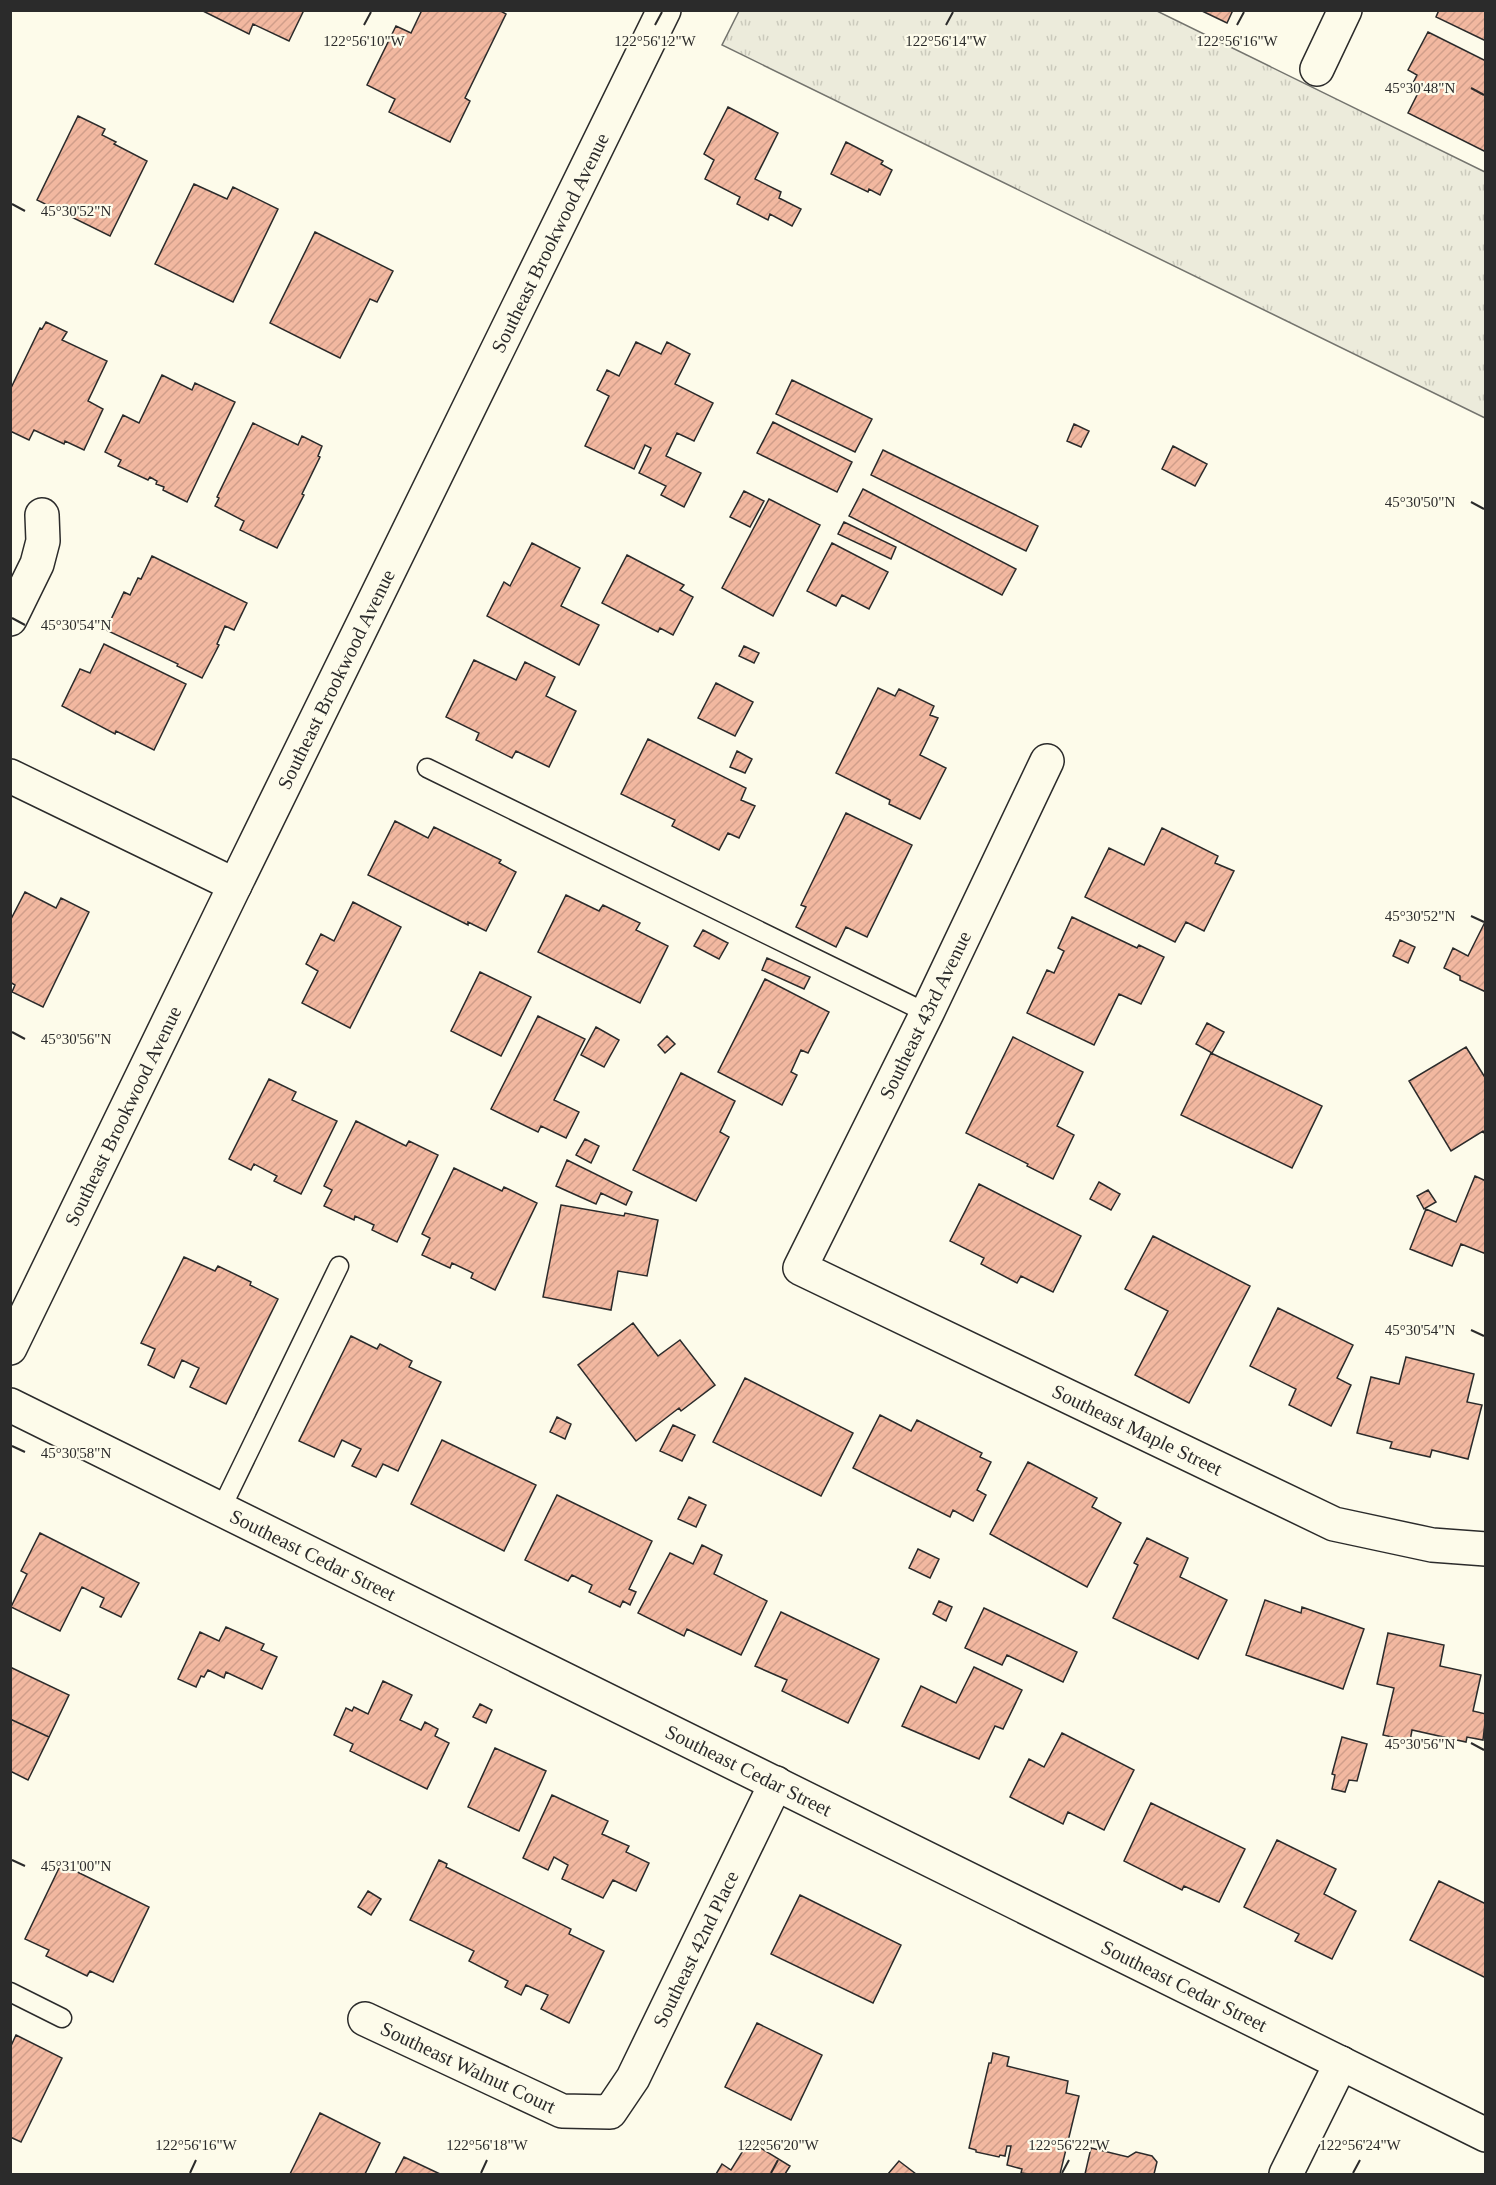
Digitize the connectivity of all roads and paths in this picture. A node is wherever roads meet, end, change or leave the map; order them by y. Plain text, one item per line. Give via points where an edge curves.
1 (664, 10) edge
2 (1345, 10) edge
3 (1317, 69) dead end
4 (42, 515) dead end
5 (10, 619) edge
6 (1047, 761) dead end
7 (427, 768) dead end
8 (10, 776) edge
9 (235, 885) junction
10 (927, 1012) junction
11 (339, 1266) dead end
12 (800, 1268) joint
13 (10, 1348) edge
14 (10, 1405) edge
15 (220, 1509) junction
16 (1485, 1549) edge
17 (776, 1783) junction
18 (10, 1992) edge
19 (62, 2018) dead end
20 (365, 2019) dead end
21 (1341, 2063) junction
22 (610, 2112) joint
23 (1485, 2135) edge
24 (1286, 2175) edge

1 - 9 street, Southeast Brookwood Avenue
2 - 3 street
4 - 5 street via 43,541 37,564
6 - 10 street, Southeast 43rd Avenue
7 - 10 lane
8 - 9 street
9 - 13 street, Southeast Brookwood Avenue
10 - 12 street, Southeast 43rd Avenue
11 - 15 lane
12 - 16 street, Southeast Maple Street via 1334,1524 1432,1545
14 - 15 street, Southeast Cedar Street
15 - 17 street, Southeast Cedar Street
17 - 21 street, Southeast Cedar Street
17 - 22 street, Southeast 42nd Place via 633,2078
18 - 19 lane
20 - 22 street, Southeast Walnut Court via 562,2111
21 - 23 street, Southeast Cedar Street
21 - 24 street

